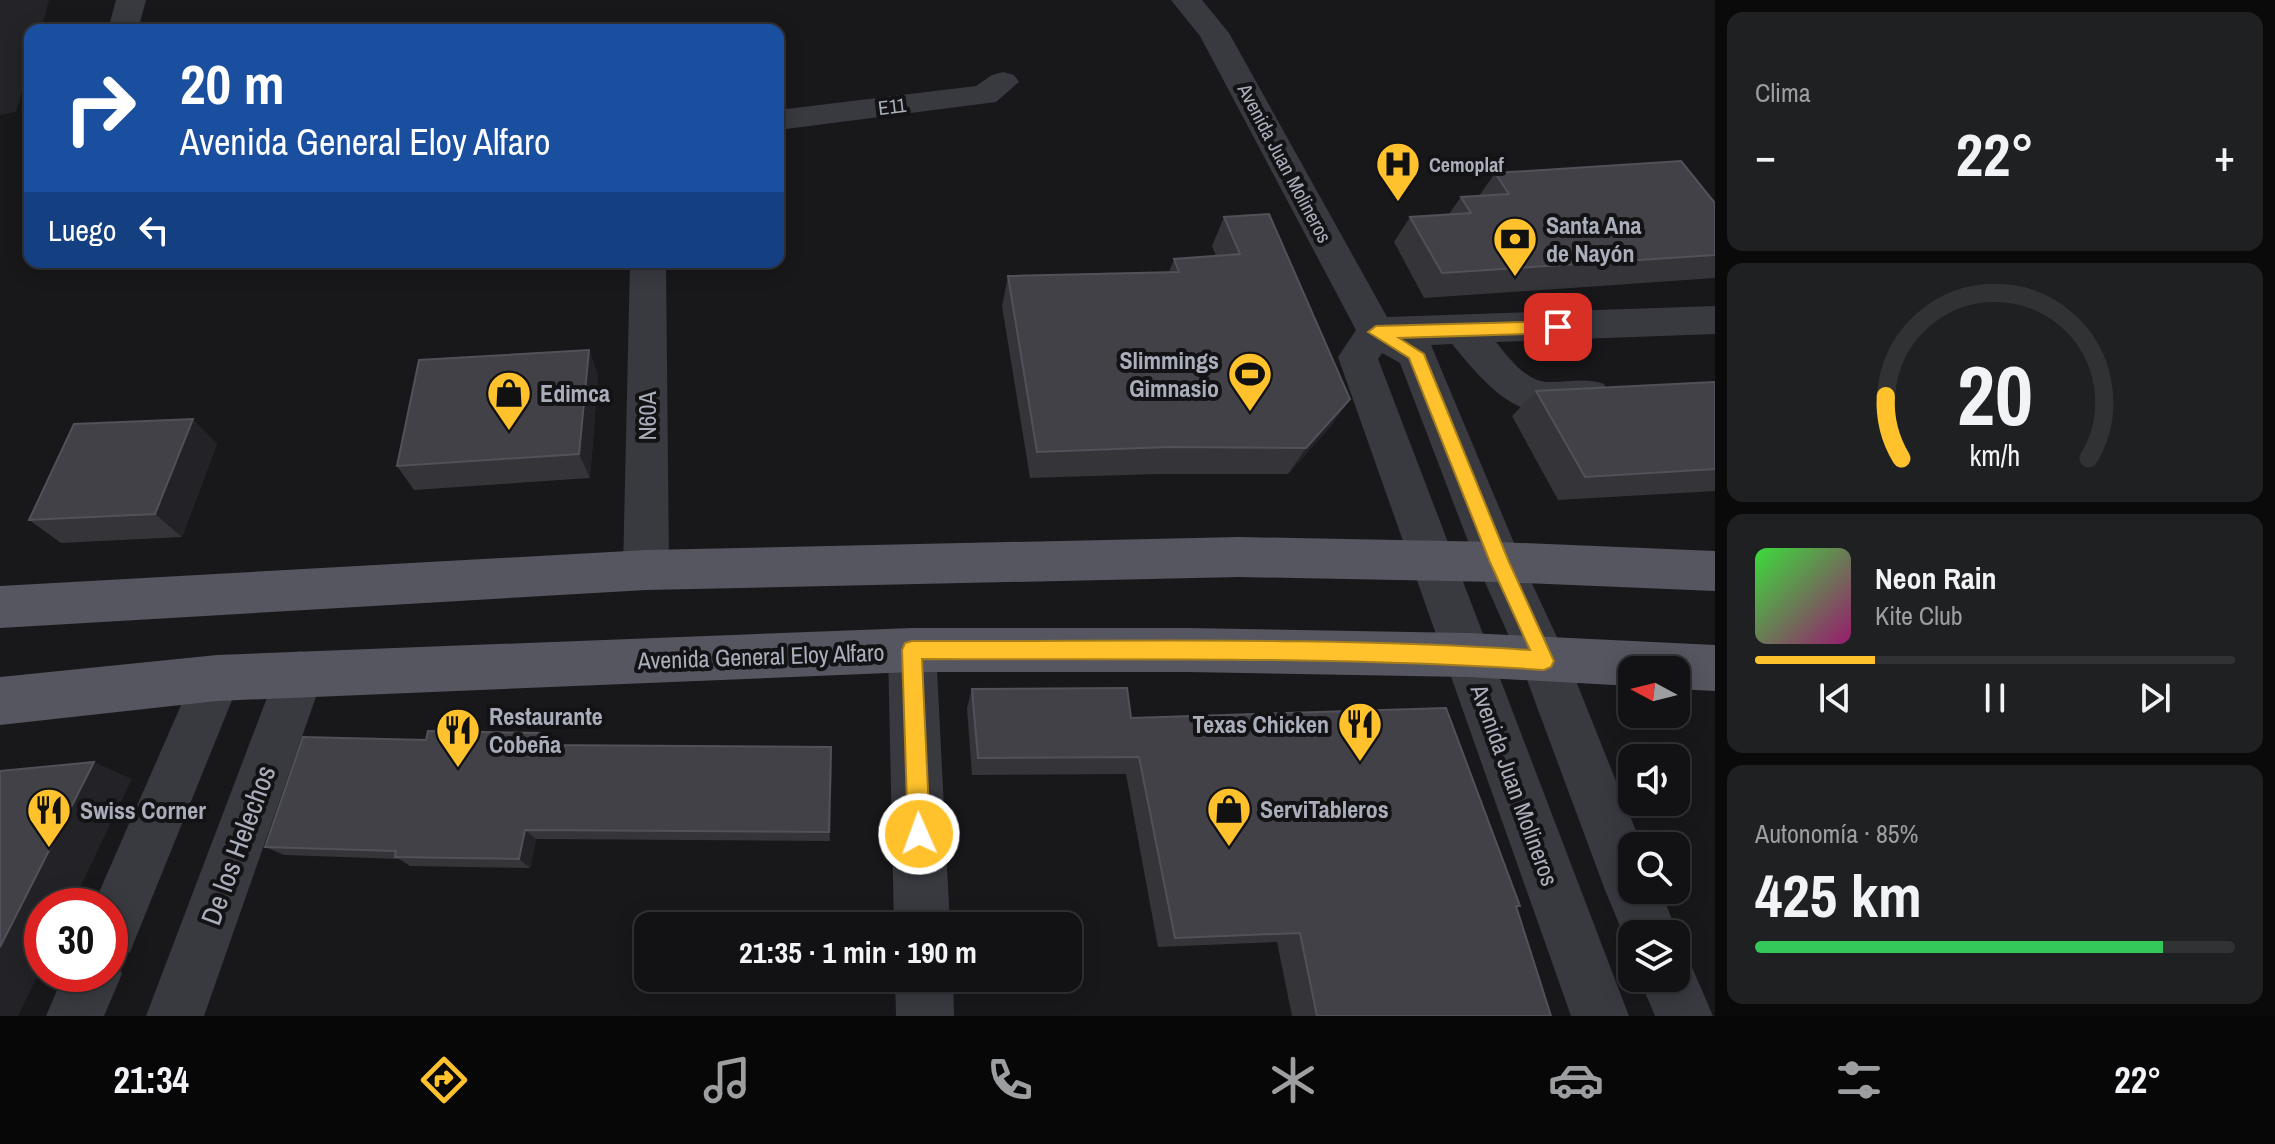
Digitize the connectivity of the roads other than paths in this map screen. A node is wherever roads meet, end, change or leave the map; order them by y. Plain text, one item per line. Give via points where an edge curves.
1 (131, 0) edge
2 (1186, 0) edge
3 (125, 24) edge
4 (1003, 82) dead end
5 (784, 119) edge
6 (648, 268) edge
7 (1715, 320) edge
8 (1464, 331) junction
9 (1376, 332) junction
10 (1621, 393) edge
11 (1435, 560) junction
12 (1499, 562) junction
13 (646, 570) junction
14 (1715, 571) edge
15 (0, 607) edge
16 (912, 650) junction
17 (1467, 655) junction
18 (1544, 661) junction
19 (1715, 668) edge
20 (300, 674) junction
21 (217, 678) junction
22 (0, 701) edge
23 (1618, 854) edge
24 (128, 889) edge
25 (921, 912) edge
26 (85, 992) edge
27 (924, 992) edge
28 (1674, 992) edge
29 (75, 1016) edge
30 (175, 1016) edge
31 (925, 1016) edge
32 (1600, 1016) edge
33 (1684, 1016) edge

1 - 3 street
2 - 9 street, Avenida Juan Molineros via 1214,33
4 - 5 street, E11 via 985,95
6 - 13 street, N60A
7 - 8 street
8 - 9 street
8 - 10 street via 1521,391 1543,398
9 - 11 street, Avenida Juan Molineros via 1358,357
9 - 12 street via 1416,354
11 - 12 main road
11 - 13 main road via 1239,557
11 - 17 street, Avenida Juan Molineros
12 - 14 main road
12 - 18 street
13 - 15 main road
16 - 17 main road, Avenida General Eloy Alfaro
16 - 20 main road, Avenida General Eloy Alfaro
16 - 25 street
17 - 18 main road, Avenida General Eloy Alfaro
17 - 32 street, Avenida Juan Molineros
18 - 19 main road, Avenida General Eloy Alfaro
18 - 23 street
20 - 21 main road, Avenida General Eloy Alfaro
20 - 30 street, De los Helechos
21 - 22 main road, Avenida General Eloy Alfaro
21 - 24 street
26 - 29 street
27 - 31 street
28 - 33 street

